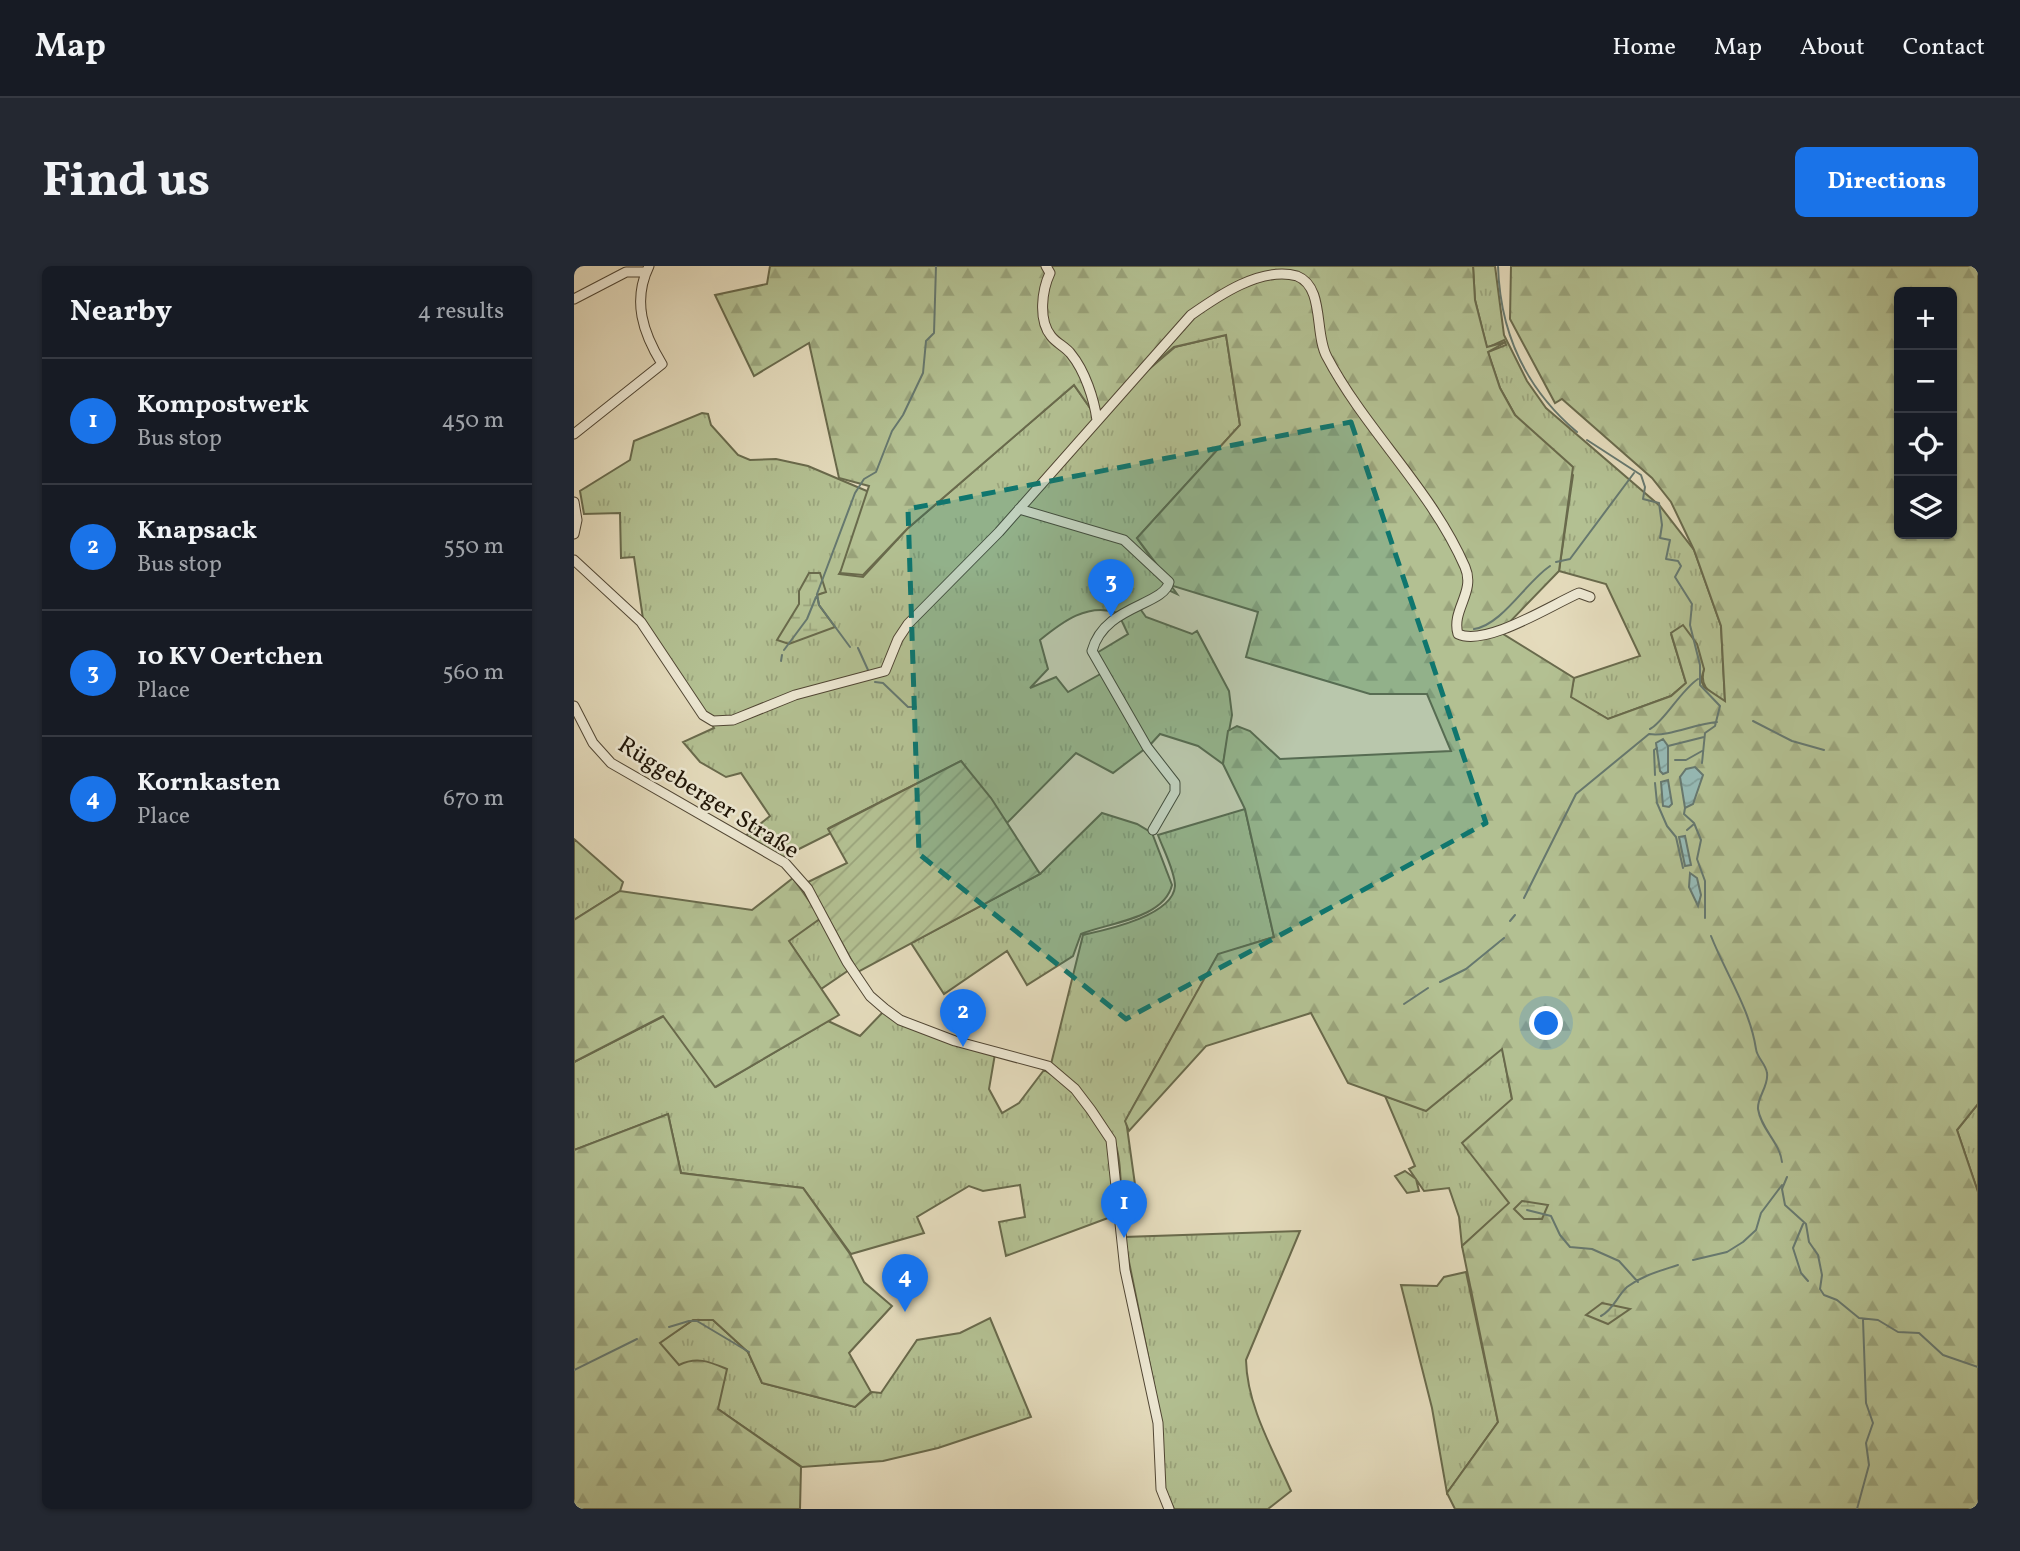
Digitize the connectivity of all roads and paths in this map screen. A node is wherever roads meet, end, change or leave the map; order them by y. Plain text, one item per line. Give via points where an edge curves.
1 (1046, 266) edge
2 (648, 269) edge
3 (574, 299) edge
4 (1097, 420) junction
5 (574, 434) edge
6 (574, 502) edge
7 (1019, 509) junction
8 (574, 534) edge
9 (574, 560) edge
10 (1590, 597) dead end
11 (574, 706) edge
12 (1153, 831) dead end
13 (1169, 1509) edge

1 - 4 street via 1050,273 1043,306 1048,332 1073,357
2 - 3 street via 626,272
2 - 5 street via 640,313 662,364
4 - 7 street
4 - 10 street via 1191,315 1228,289 1270,273 1301,277 1314,292 1325,355 1432,506 1465,568 1468,589 1457,621 1458,634 1488,634 1579,593
6 - 8 street
7 - 9 street via 908,624 886,671 795,695 723,722 704,715 634,614
7 - 12 street via 1124,540 1169,582 1164,592 1098,632 1093,651 1147,747 1175,783 1175,792
11 - 13 street, Rüggeberger Straße via 586,733 611,763 770,853 795,874 815,900 853,973 885,1009 900,1020 955,1041 1048,1066 1091,1110 1113,1151 1125,1270 1158,1423 1161,1489

